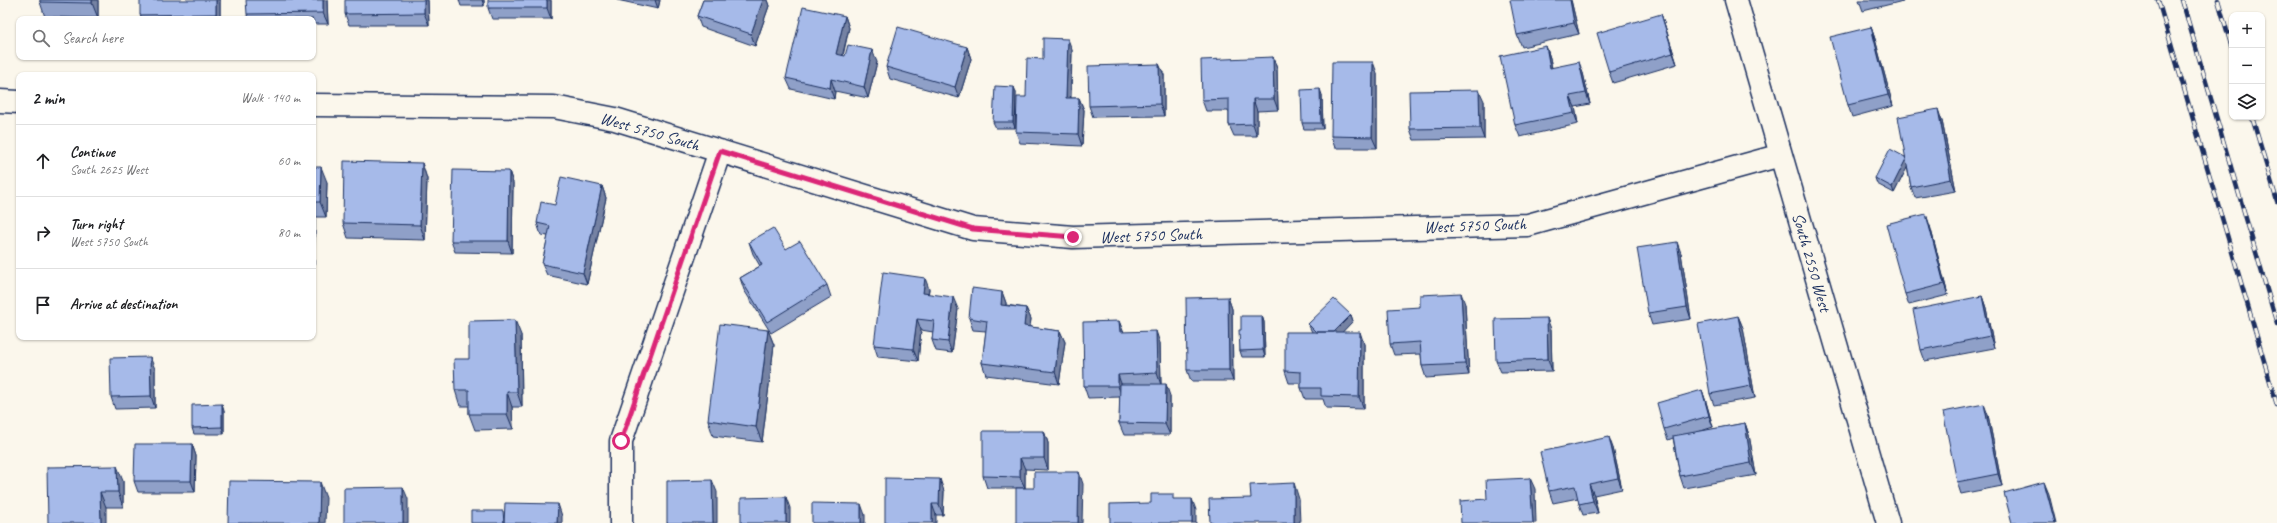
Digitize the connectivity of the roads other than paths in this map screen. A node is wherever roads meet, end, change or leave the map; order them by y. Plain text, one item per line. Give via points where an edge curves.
1 (1736, 0) edge
2 (0, 101) edge
3 (16, 102) edge
4 (316, 105) edge
5 (720, 151) junction
6 (1781, 155) junction
7 (622, 523) edge
8 (1888, 523) edge

1 - 6 street, South 2550 West
2 - 3 street
4 - 5 street, West 5750 South via 554,108 615,119
5 - 6 street, West 5750 South via 973,229 1073,237 1528,225
5 - 7 street via 621,441
6 - 8 street, South 2550 West

